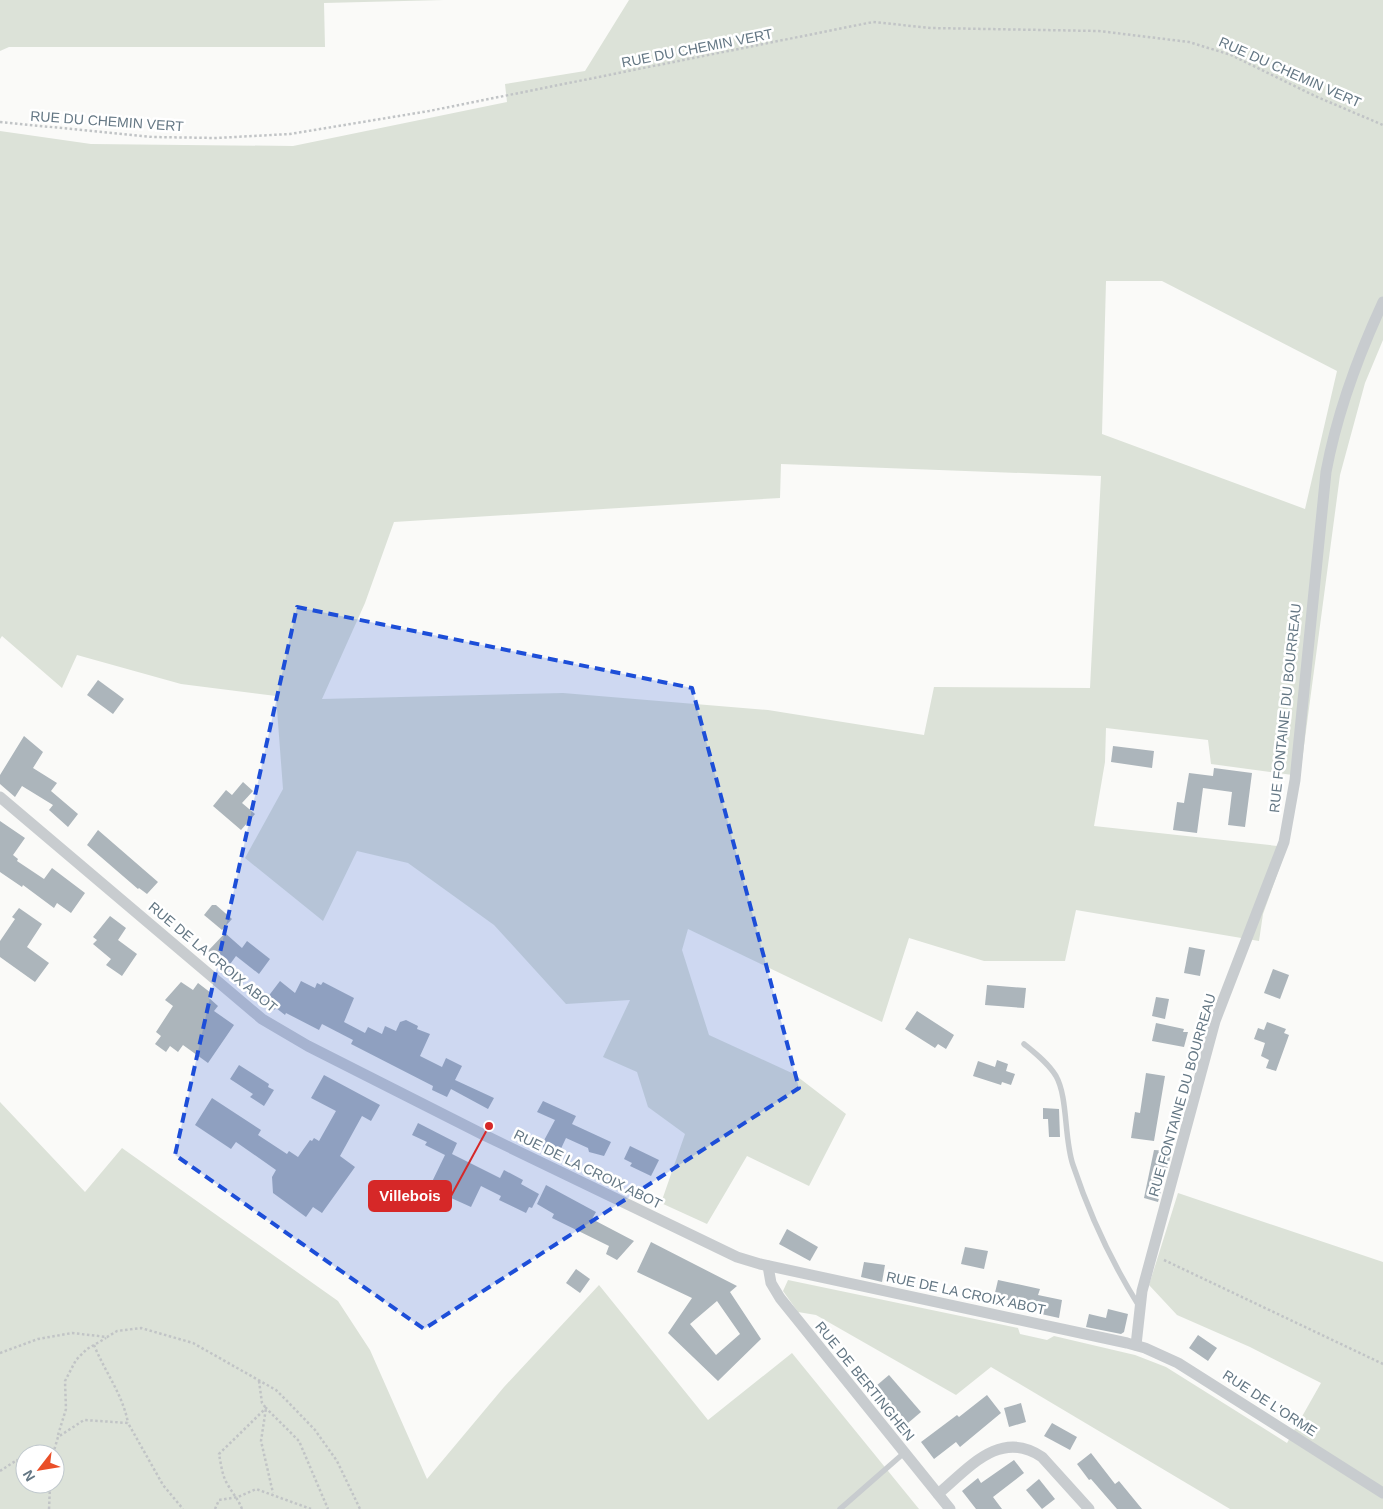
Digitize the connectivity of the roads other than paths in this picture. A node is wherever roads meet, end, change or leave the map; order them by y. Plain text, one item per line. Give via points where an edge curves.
1 (1383, 302) edge
2 (0, 797) edge
3 (1024, 1044) dead end
4 (768, 1266) junction
5 (1140, 1308) junction
6 (1136, 1345) junction
7 (904, 1453) junction
8 (1383, 1493) edge
9 (938, 1494) junction
10 (840, 1509) edge
11 (950, 1509) edge
12 (1090, 1509) edge

1 - 5 street, RUE FONTAINE DU BOURREAU via 1344,400 1327,465 1295,780 1284,842 1217,1013
2 - 4 street, RUE DE LA CROIX ABOT via 239,1001 280,1030 482,1134 715,1247
3 - 5 lane via 1047,1065 1059,1082 1066,1138 1073,1164 1116,1265
4 - 6 street, RUE DE LA CROIX ABOT
4 - 7 street, RUE DE BERTINGHEN via 776,1293
5 - 6 street, RUE FONTAINE DU BOURREAU
6 - 8 street, RUE DE L'ORME via 1178,1363
7 - 9 street, RUE DE BERTINGHEN
7 - 10 lane
9 - 11 street, RUE DE BERTINGHEN
9 - 12 street via 992,1451 1016,1446 1032,1450 1042,1457

